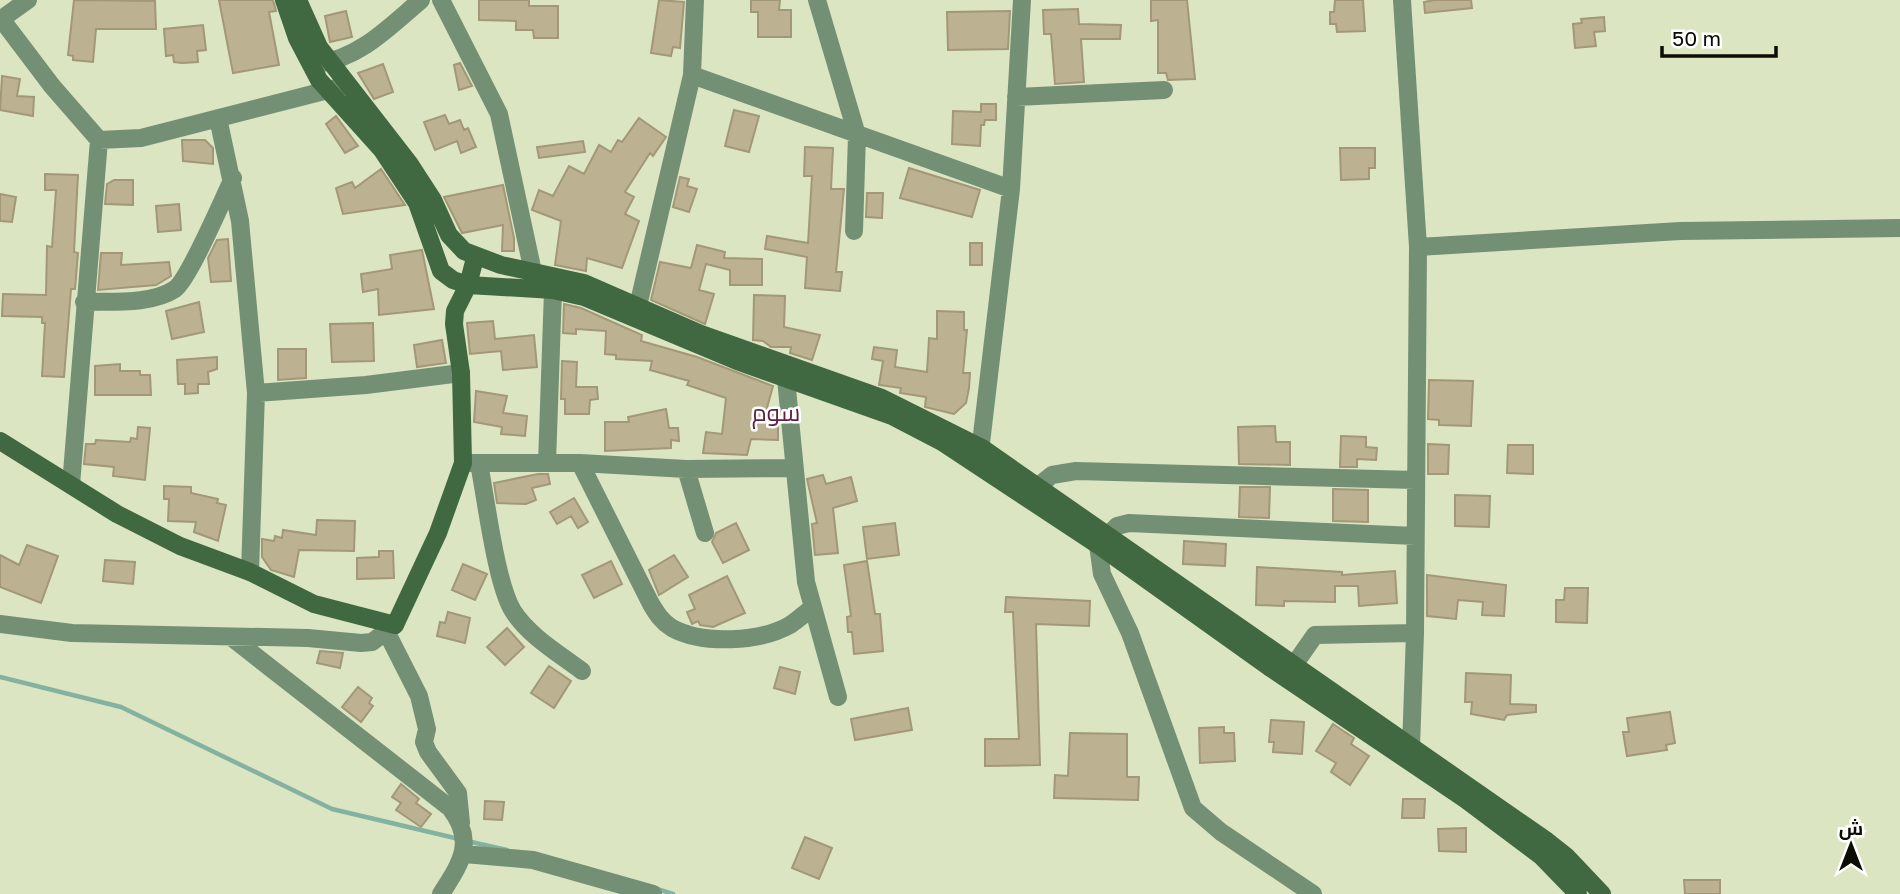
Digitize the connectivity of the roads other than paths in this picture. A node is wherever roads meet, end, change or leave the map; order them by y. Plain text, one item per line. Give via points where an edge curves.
1 (28, 0) edge
2 (284, 0) edge
3 (298, 0) edge
4 (421, 0) edge
5 (441, 0) edge
6 (695, 0) edge
7 (817, 0) edge
8 (1022, 0) edge
9 (1030, 0) edge
10 (1402, 0) edge
11 (1, 20) edge
12 (330, 62) junction
13 (310, 65) junction
14 (692, 75) junction
15 (347, 85) junction
16 (326, 89) junction
17 (1164, 90) dead end
18 (1016, 97) junction
19 (218, 118) junction
20 (858, 135) junction
21 (99, 140) junction
22 (233, 178) junction
23 (1011, 189) junction
24 (1900, 228) edge
25 (854, 231) dead end
26 (1418, 247) junction
27 (475, 258) junction
28 (533, 272) junction
29 (468, 285) junction
30 (553, 290) junction
31 (84, 302) junction
32 (638, 306) junction
33 (461, 373) junction
34 (786, 379) junction
35 (256, 393) junction
36 (0, 441) edge
37 (980, 456) junction
38 (547, 463) junction
39 (580, 463) junction
40 (471, 464) junction
41 (793, 468) junction
42 (686, 469) junction
43 (1416, 481) junction
44 (71, 485) junction
45 (1037, 487) junction
46 (705, 533) dead end
47 (1415, 536) junction
48 (1102, 540) junction
49 (250, 572) junction
50 (812, 608) junction
51 (0, 624) edge
52 (391, 629) junction
53 (1415, 632) junction
54 (231, 637) junction
55 (1294, 665) junction
56 (582, 671) dead end
57 (838, 697) dead end
58 (1410, 747) junction
59 (461, 823) junction
60 (464, 854) junction
61 (1577, 883) edge
62 (441, 894) edge
63 (653, 894) edge
64 (1313, 894) edge
65 (1602, 894) edge

1 - 11 street
2 - 13 main road
3 - 12 main road
4 - 12 street via 364,47
5 - 28 street via 499,114
6 - 14 street
7 - 20 street
8 - 9 street
8 - 18 street
10 - 26 street
11 - 21 street
12 - 13 street
12 - 15 main road
13 - 16 main road
14 - 20 street
14 - 32 street
15 - 16 street
15 - 27 main road via 409,163 449,235
16 - 19 street
16 - 29 main road via 407,184 427,224 441,271
17 - 18 street
18 - 23 street
19 - 21 street via 141,138
19 - 22 street
20 - 23 street
20 - 25 street
21 - 31 street
22 - 31 street via 186,275 174,289 137,299
22 - 35 street via 247,273
23 - 37 street
24 - 26 street via 1680,231
26 - 43 street
27 - 28 main road
27 - 29 main road
28 - 32 main road via 584,282
29 - 30 main road
29 - 33 main road via 454,324
30 - 34 main road via 584,297
30 - 38 street
31 - 44 street
32 - 37 main road via 701,334 882,398
33 - 35 street
33 - 40 main road
34 - 37 main road via 892,416
34 - 41 street
35 - 49 street
36 - 44 main road
37 - 45 main road
37 - 48 main road
38 - 39 street
38 - 40 street
39 - 42 street
39 - 50 street via 651,604 671,628 712,638 757,635 790,625
40 - 52 main road
40 - 56 street via 513,611 541,641
41 - 42 street
41 - 50 street
42 - 46 street
43 - 45 street via 1076,471 1052,475
43 - 47 street
44 - 49 main road via 149,531
45 - 48 main road
47 - 48 street via 1136,523 1122,524
47 - 53 street
48 - 55 main road
48 - 61 main road via 1269,667 1465,799
48 - 64 street via 1102,574 1130,633 1193,808
49 - 52 main road via 314,604
50 - 57 street
51 - 54 street via 72,633
52 - 54 street via 372,642 360,643
52 - 59 street via 419,696 428,752 458,793
53 - 55 street via 1315,635
53 - 58 street
54 - 59 street via 442,801
55 - 58 main road
58 - 61 main road via 1547,841
59 - 60 street
60 - 62 street
60 - 63 street via 533,860
61 - 65 main road

